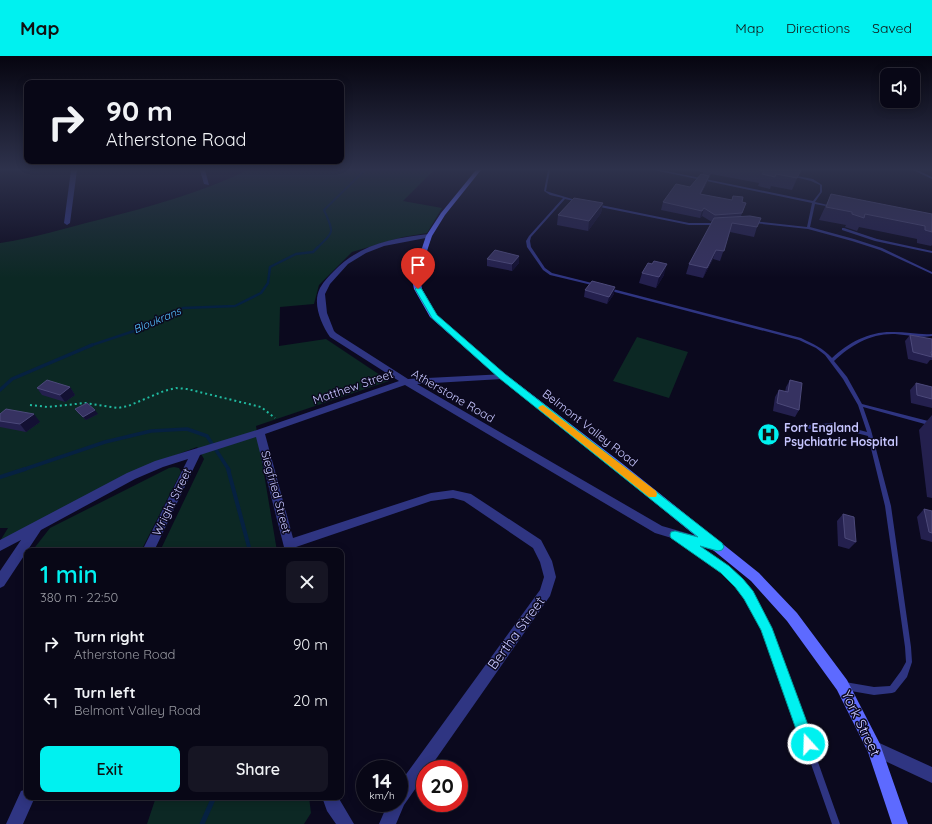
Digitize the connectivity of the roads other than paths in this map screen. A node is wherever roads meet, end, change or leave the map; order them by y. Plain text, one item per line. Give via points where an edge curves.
1 (69, 206) edge
2 (450, 206) edge
3 (557, 206) edge
4 (602, 206) edge
5 (813, 206) edge
6 (831, 206) edge
7 (836, 207) edge
8 (751, 222) edge
9 (67, 223) dead end
10 (719, 224) edge
11 (808, 228) junction
12 (843, 229) dead end
13 (429, 236) junction
14 (932, 252) edge
15 (932, 273) edge
16 (931, 336) edge
17 (831, 361) junction
18 (502, 376) junction
19 (406, 382) junction
20 (860, 405) junction
21 (932, 424) edge
22 (809, 427) dead end
23 (260, 432) junction
24 (870, 435) junction
25 (196, 453) junction
26 (37, 526) junction
27 (675, 535) junction
28 (0, 546) edge
29 (718, 547) junction
30 (149, 548) edge
31 (291, 548) edge
32 (0, 582) edge
33 (842, 685) junction
34 (875, 749) junction
35 (932, 775) edge
36 (408, 785) edge
37 (26, 800) edge
38 (331, 800) edge
39 (393, 812) edge
40 (14, 824) edge
41 (346, 824) edge
42 (387, 824) edge
43 (836, 824) edge
44 (900, 824) edge

1 - 9 street
2 - 13 street, Belmont Valley Road
3 - 17 lane, York Street via 528,241 540,264 551,274 793,336 817,347
4 - 10 lane via 689,224
5 - 11 lane
6 - 7 lane
8 - 11 lane
11 - 15 lane via 867,244
12 - 14 lane via 876,240
13 - 18 street, Belmont Valley Road via 416,279 425,303 434,316
13 - 19 street, Atherstone Road via 405,238 353,256 330,280 321,295 326,326 333,335
16 - 17 lane via 894,333 872,335 850,344
17 - 20 lane, York Street via 845,378
18 - 19 street, Matthew Street
18 - 29 street, Belmont Valley Road
19 - 23 street, Matthew Street
19 - 27 street, Atherstone Road via 659,530
20 - 21 lane
20 - 24 lane, York Street
22 - 24 lane via 833,425
23 - 25 street, Matthew Street
23 - 31 street, Siegfried Street
24 - 33 lane, York Street via 888,506 900,582 908,662 904,674 892,688 874,691
25 - 26 street, Matthew Street via 131,476
25 - 30 street, Wright Street
26 - 28 street, Matthew Street
26 - 32 street
27 - 29 street, Atherstone Road
27 - 43 lane via 725,570 739,583 756,608 774,650
29 - 33 street, Belmont Valley Road via 755,577 792,616
31 - 36 street, Bertha Street via 431,497 453,494 467,497 537,544 546,561 550,577 546,592
33 - 34 street, York Street
34 - 35 street
34 - 44 street, York Street
37 - 40 street
38 - 41 street
39 - 42 street

